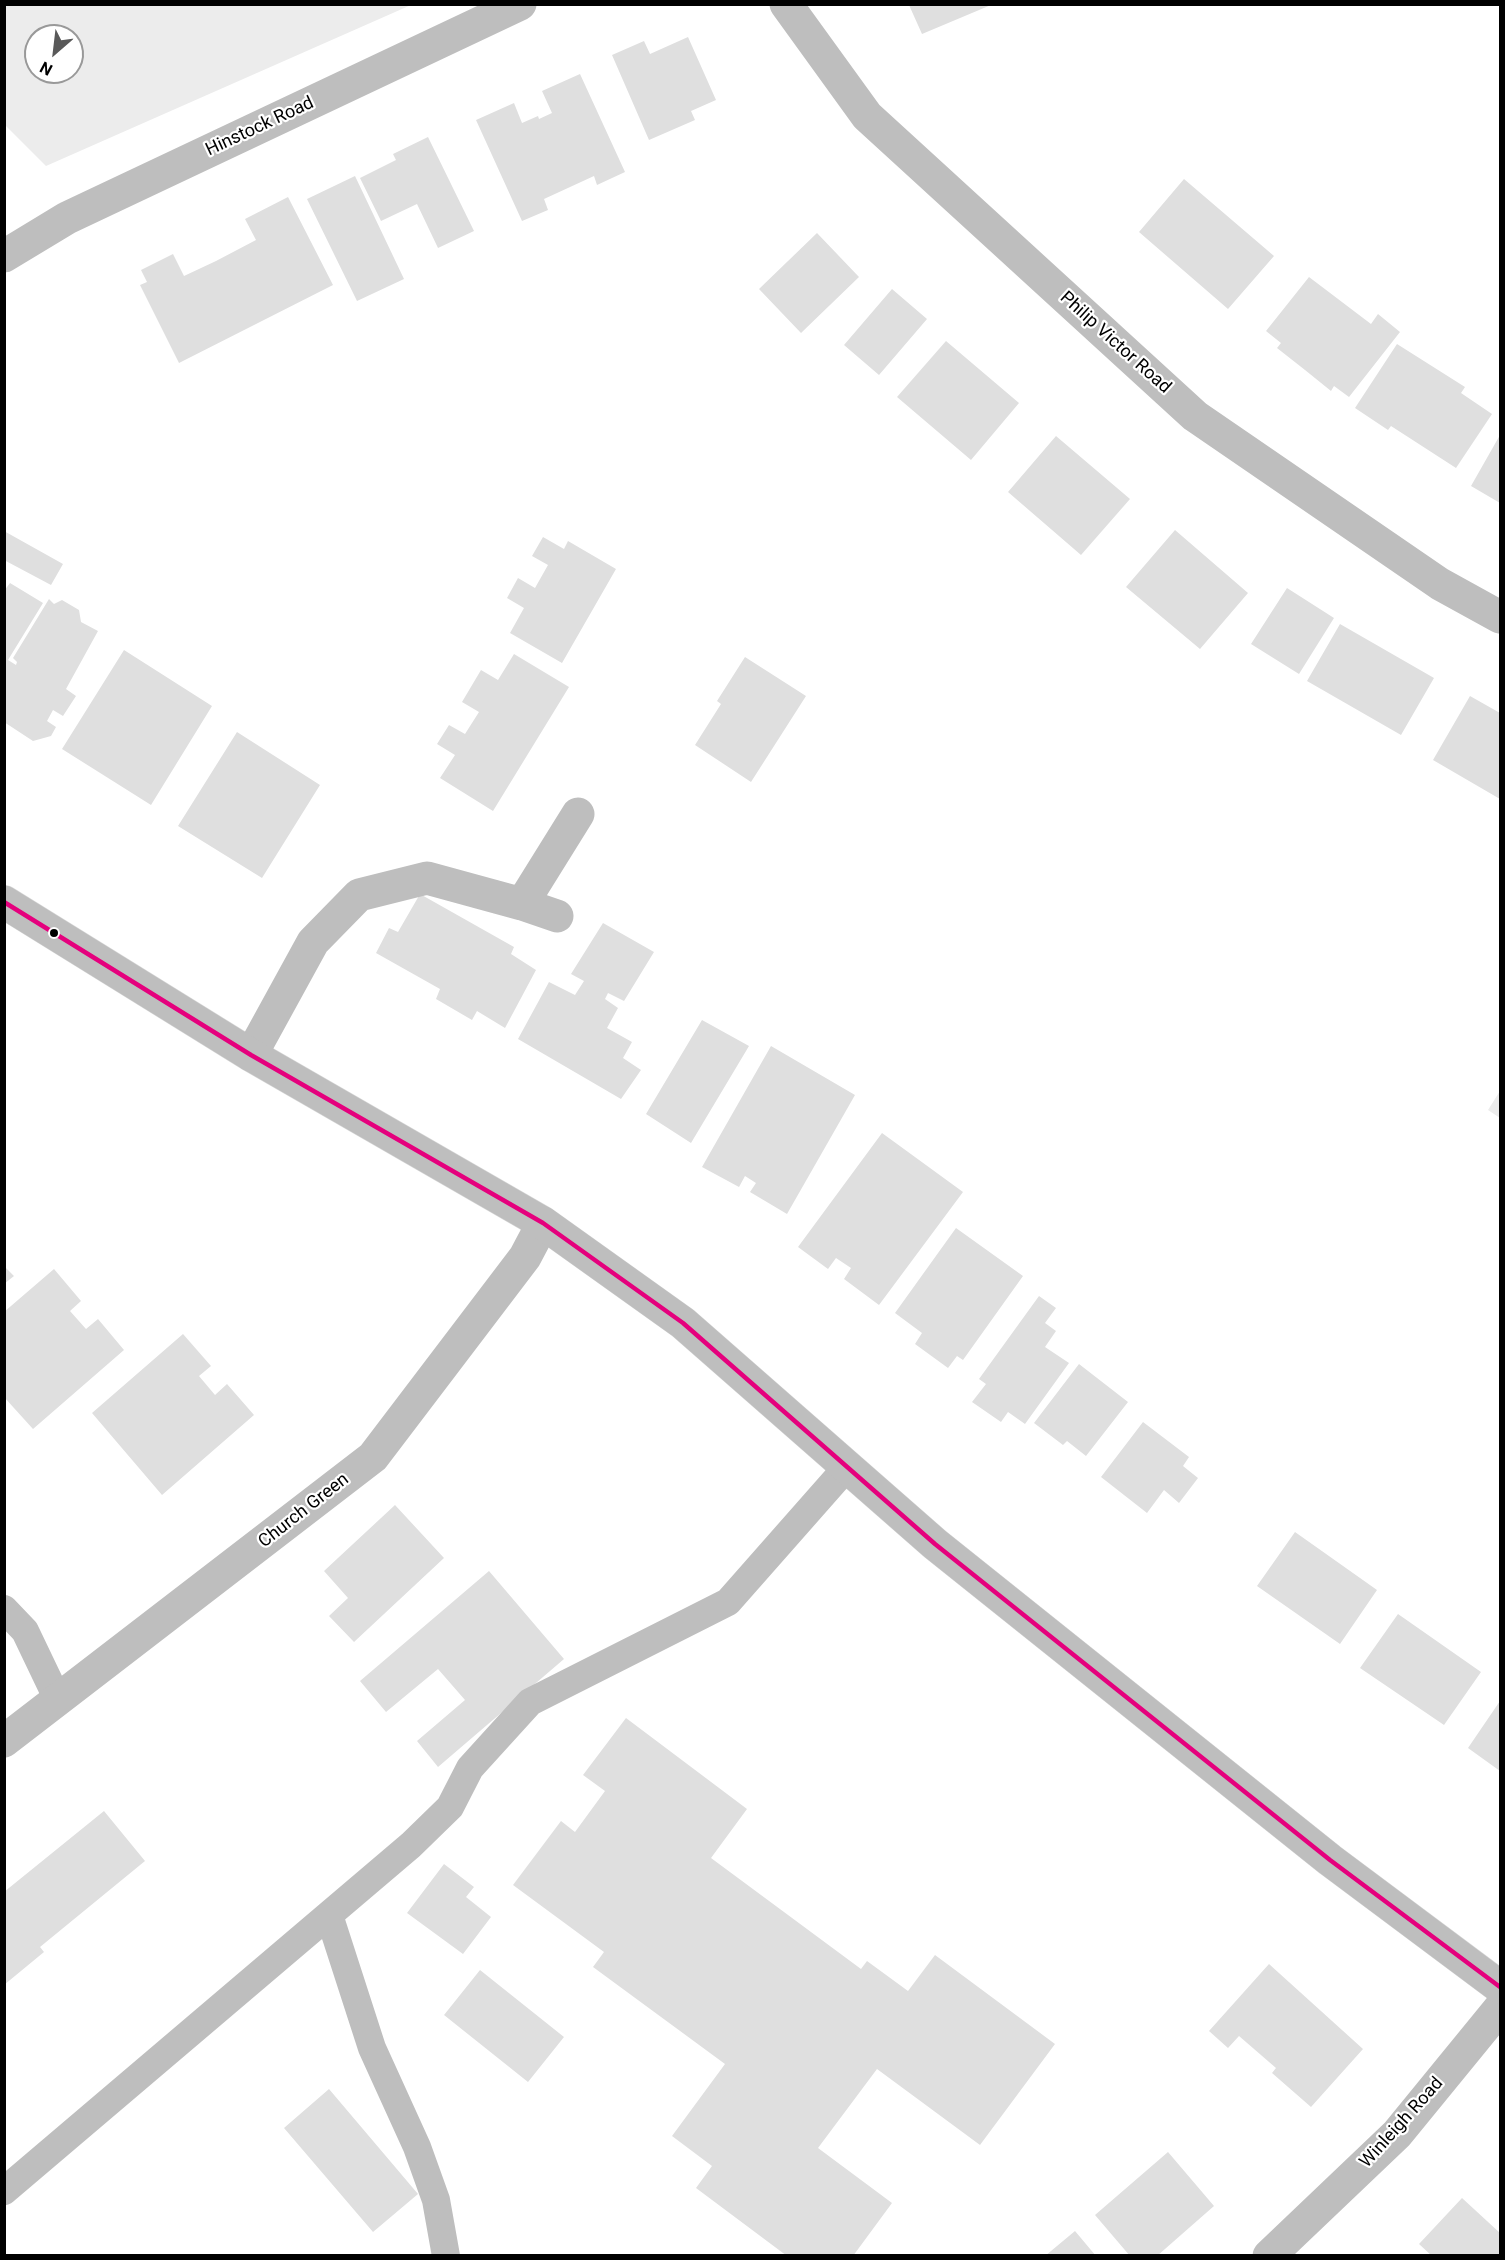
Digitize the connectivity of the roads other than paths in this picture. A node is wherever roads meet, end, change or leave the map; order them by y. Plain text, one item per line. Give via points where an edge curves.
1 (520, 4) edge
2 (786, 4) edge
3 (4, 256) edge
4 (1500, 617) edge
5 (578, 814) dead end
6 (4, 902) edge
7 (522, 904) junction
8 (557, 916) dead end
9 (251, 1055) junction
10 (543, 1223) junction
11 (847, 1467) junction
12 (4, 1609) edge
13 (58, 1700) junction
14 (4, 1741) edge
15 (329, 1915) junction
16 (1500, 1987) edge
17 (1500, 2008) edge
18 (4, 2191) edge
19 (446, 2256) edge
20 (1269, 2256) edge

1 - 3 street, Hinstock Road via 67,218
2 - 4 street, Philip Victor Road via 867,116 1195,416 1440,584
5 - 7 street
6 - 9 street
7 - 8 street
7 - 9 street via 427,879 359,895 313,942
9 - 10 street
10 - 11 street via 683,1323
10 - 13 street, Church Green via 525,1257 373,1458
11 - 15 lane via 728,1602 530,1702 470,1768 450,1807
11 - 16 street via 935,1544 1321,1853
12 - 13 lane via 25,1631
13 - 14 street, Church Green
15 - 18 lane
15 - 19 lane via 372,2048 417,2147 436,2200
17 - 20 street, Winleigh Road via 1397,2134

